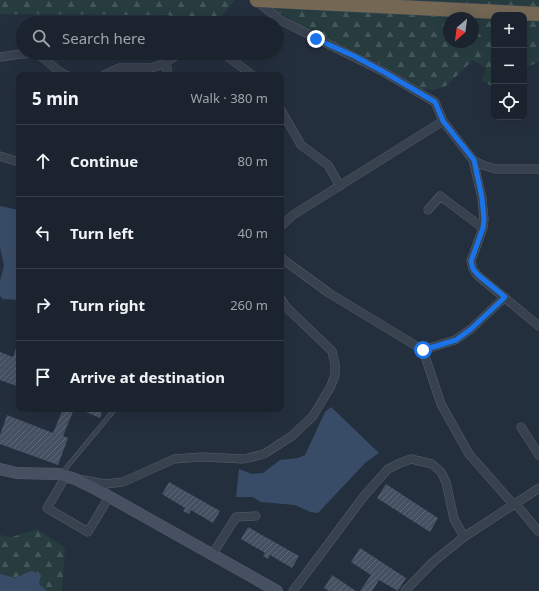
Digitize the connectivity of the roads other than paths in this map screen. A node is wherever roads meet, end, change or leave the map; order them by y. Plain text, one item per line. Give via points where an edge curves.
1 (257, 0) edge
2 (273, 1) edge
3 (539, 14) edge
4 (275, 16) edge
5 (284, 22) edge
6 (16, 56) edge
7 (0, 57) edge
8 (44, 60) edge
9 (170, 60) edge
10 (232, 60) edge
11 (165, 63) junction
12 (61, 72) edge
13 (110, 72) edge
14 (167, 72) edge
15 (248, 72) edge
16 (284, 115) edge
17 (443, 121) junction
18 (0, 156) edge
19 (474, 160) junction
20 (16, 161) edge
21 (539, 168) edge
22 (340, 186) junction
23 (428, 210) dead end
24 (284, 223) edge
25 (483, 228) junction
26 (284, 260) edge
27 (505, 297) junction
28 (284, 304) edge
29 (539, 326) edge
30 (423, 350) junction
31 (113, 412) edge
32 (522, 427) dead end
33 (539, 455) edge
34 (0, 469) edge
35 (67, 476) junction
36 (539, 488) edge
37 (109, 497) junction
38 (514, 504) junction
39 (256, 516) dead end
40 (539, 532) edge
41 (464, 537) junction
42 (212, 555) junction
43 (277, 591) edge
44 (293, 591) edge
45 (405, 591) edge

1 - 2 highway
1 - 4 street
2 - 3 highway
5 - 17 street via 384,72 435,102
6 - 7 street
8 - 12 street
9 - 11 street
10 - 15 street
11 - 13 street via 151,68 119,68
11 - 14 street
16 - 22 street via 301,145 328,165
17 - 19 street
17 - 22 street
18 - 20 street
19 - 21 street via 496,169
19 - 25 street via 482,198
22 - 24 street
23 - 25 street via 440,196
25 - 27 street via 471,261 473,269
26 - 30 street via 329,293
27 - 29 street
27 - 30 street via 456,340
28 - 35 street via 332,351 335,364 331,386 313,416 292,436 264,454 244,459 174,459 123,482 106,484
30 - 38 street via 441,404 469,454
31 - 35 lane
32 - 33 street
34 - 35 street via 18,473
35 - 37 street
35 - 37 street via 47,508 88,532
36 - 38 street
37 - 42 street
38 - 40 street
38 - 41 street
39 - 42 street via 236,517
41 - 44 street via 454,519 446,482 441,472 432,464 411,459 388,469 364,496
41 - 45 street via 433,562
42 - 43 street

